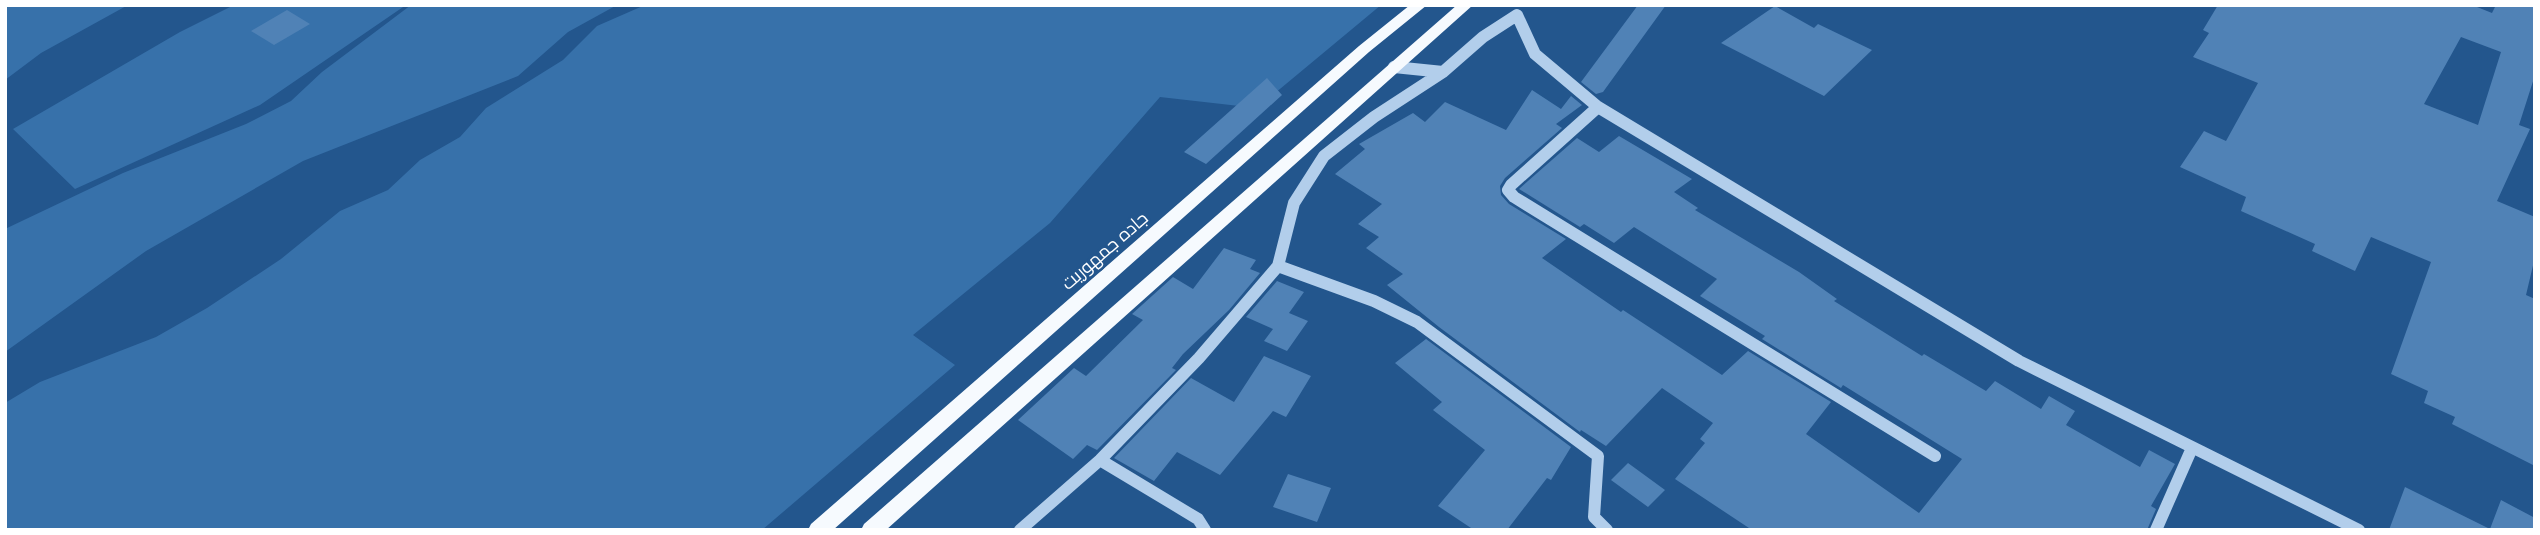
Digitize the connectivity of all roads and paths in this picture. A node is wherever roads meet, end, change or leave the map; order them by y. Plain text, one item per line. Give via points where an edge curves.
1 (1420, 5) edge
2 (1466, 5) edge
3 (1394, 67) junction
4 (1443, 72) junction
5 (1598, 107) junction
6 (1278, 266) junction
7 (2192, 448) junction
8 (1935, 456) dead end
9 (1100, 460) junction
10 (818, 530) edge
11 (871, 530) edge
12 (1020, 530) edge
13 (1205, 530) edge
14 (1606, 530) edge
15 (2156, 530) edge
16 (2359, 530) edge

1 - 10 main road, جاده جمهوریت via 1364,49
2 - 3 main road
3 - 4 street
3 - 11 main road
4 - 5 street via 1517,15 1535,54
4 - 6 street via 1324,156 1294,203
5 - 7 street via 2019,361
5 - 8 street via 1511,185 1508,190 1514,197
6 - 9 street via 1199,358
6 - 14 street via 1417,322 1598,456 1594,517
7 - 15 street
7 - 16 street
9 - 12 street
9 - 13 street via 1198,519

